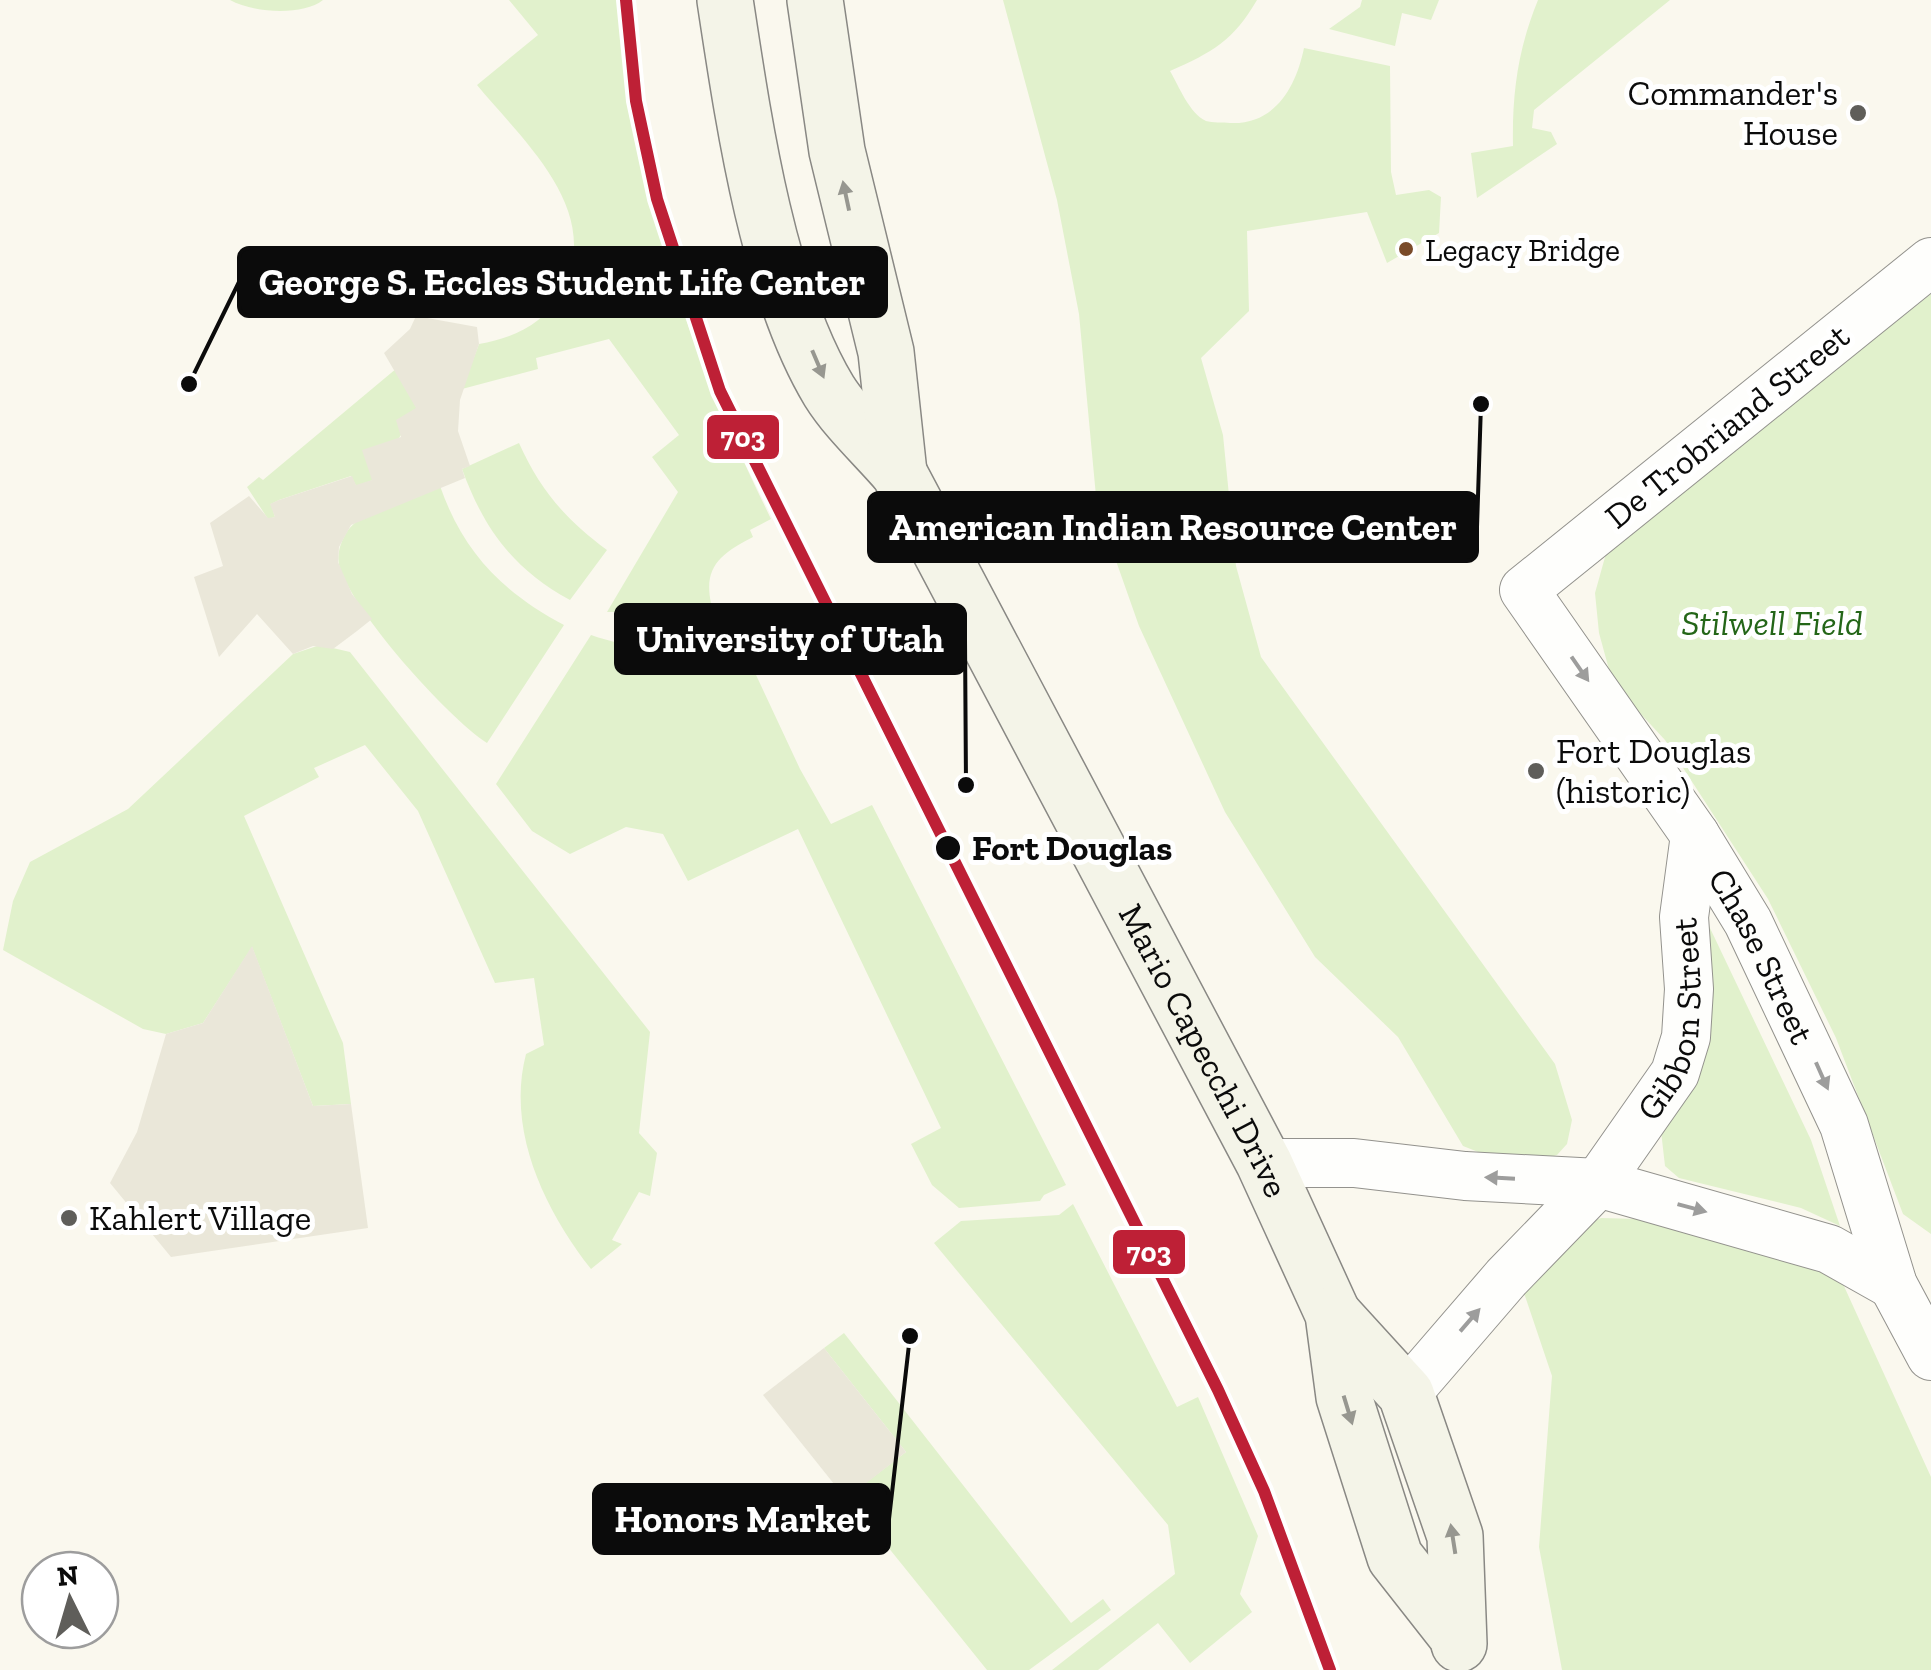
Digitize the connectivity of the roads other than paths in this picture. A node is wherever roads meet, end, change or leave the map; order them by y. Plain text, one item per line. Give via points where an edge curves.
1 (726, 0) edge
2 (764, 0) edge
3 (816, 0) edge
4 (1931, 262) edge
5 (888, 393) junction
6 (899, 473) junction
7 (1524, 590) joint
8 (1696, 834) junction
9 (1264, 1163) junction
10 (1598, 1183) junction
11 (1893, 1286) junction
12 (1333, 1314) junction
13 (1930, 1352) edge
14 (1406, 1394) junction
15 (1462, 1653) edge

1 -> 6 main road, Mario Capecchi Drive via 759,188 787,294 830,392
2 - 5 main road via 801,219 822,285
5 -> 3 main road, Mario Capecchi Drive via 886,352 837,150
4 - 7 street, De Trobriand Street
5 - 6 main road, Mario Capecchi Drive
6 - 9 main road, Mario Capecchi Drive
7 -> 8 street, Chase Street
8 - 10 street, Gibbon Street via 1684,917 1686,1037 1675,1073
8 -> 11 street, Chase Street via 1772,969 1844,1125
10 -> 9 street via 1354,1163
9 - 12 main road, Mario Capecchi Drive
10 -> 11 street via 1830,1249
14 -> 10 street, Gibbon Street
11 - 13 street, Chase Street
12 - 14 main road, Mario Capecchi Drive
12 -> 15 main road, Mario Capecchi Drive via 1344,1398 1395,1557
15 -> 14 main road, Mario Capecchi Drive via 1455,1536

